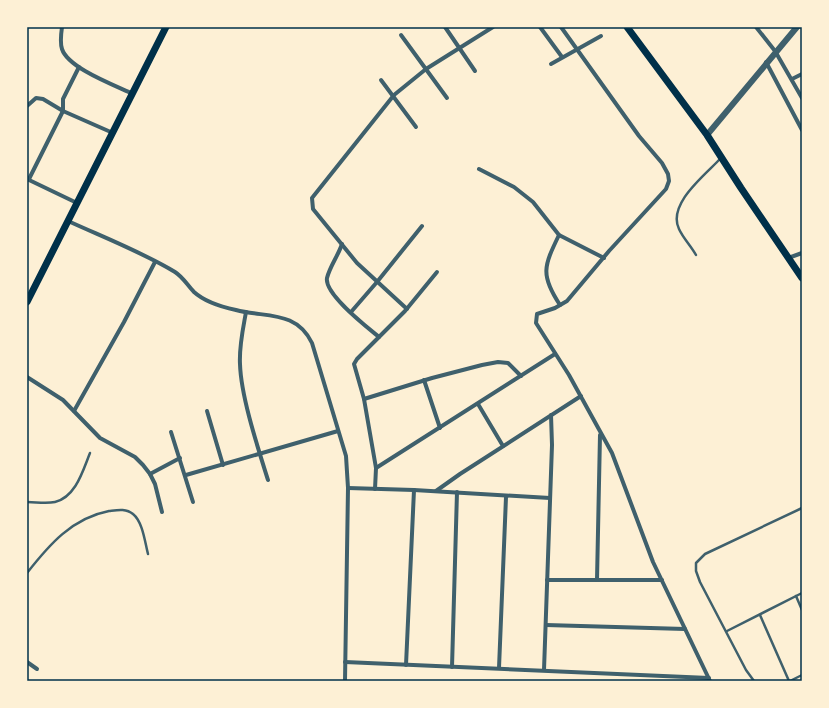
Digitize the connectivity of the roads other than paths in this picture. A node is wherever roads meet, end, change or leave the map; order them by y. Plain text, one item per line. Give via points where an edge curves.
1 (62, 27) edge
2 (166, 27) edge
3 (445, 27) edge
4 (493, 27) edge
5 (540, 27) edge
6 (561, 27) edge
7 (627, 27) edge
8 (756, 27) edge
9 (797, 27) edge
10 (401, 35) dead end
11 (601, 36) dead end
12 (459, 48) junction
13 (577, 49) junction
14 (775, 51) junction
15 (562, 58) junction
16 (766, 62) junction
17 (551, 64) dead end
18 (79, 67) junction
19 (426, 69) junction
20 (475, 71) dead end
21 (802, 74) edge
22 (792, 79) junction
23 (381, 80) dead end
24 (133, 94) junction
25 (394, 95) junction
26 (447, 98) dead end
27 (802, 98) edge
28 (27, 106) edge
29 (63, 111) junction
30 (416, 127) dead end
31 (802, 130) edge
32 (113, 133) junction
33 (707, 134) junction
34 (721, 157) junction
35 (478, 169) dead end
36 (28, 179) edge
37 (77, 203) junction
38 (68, 221) junction
39 (422, 226) dead end
40 (559, 235) junction
41 (342, 244) junction
42 (802, 253) edge
43 (696, 255) dead end
44 (604, 258) junction
45 (788, 258) junction
46 (155, 262) junction
47 (437, 272) dead end
48 (802, 278) edge
49 (378, 282) junction
50 (27, 302) edge
51 (560, 305) junction
52 (407, 309) junction
53 (246, 312) junction
54 (351, 312) junction
55 (379, 337) junction
56 (555, 354) junction
57 (521, 376) junction
58 (27, 377) edge
59 (424, 380) junction
60 (580, 396) junction
61 (364, 399) junction
62 (478, 404) junction
63 (74, 411) junction
64 (207, 411) dead end
65 (551, 415) junction
66 (440, 428) junction
67 (338, 431) junction
68 (171, 432) dead end
69 (600, 434) junction
70 (503, 446) junction
71 (90, 453) dead end
72 (260, 454) junction
73 (180, 458) junction
74 (223, 465) junction
75 (376, 468) junction
76 (150, 474) junction
77 (186, 475) junction
78 (268, 480) dead end
79 (348, 488) junction
80 (375, 489) junction
81 (414, 490) junction
82 (436, 491) junction
83 (457, 492) junction
84 (506, 497) junction
85 (550, 498) junction
86 (27, 502) edge
87 (193, 502) dead end
88 (802, 508) edge
89 (162, 512) dead end
90 (148, 554) dead end
91 (27, 573) edge
92 (547, 580) junction
93 (597, 580) junction
94 (662, 580) junction
95 (802, 593) edge
96 (796, 596) junction
97 (802, 610) edge
98 (760, 615) junction
99 (546, 626) junction
100 (685, 629) junction
101 (727, 631) junction
102 (27, 662) edge
103 (346, 662) junction
104 (406, 665) junction
105 (452, 667) junction
106 (499, 668) junction
107 (37, 669) dead end
108 (544, 670) junction
109 (802, 675) edge
110 (710, 679) edge
111 (345, 681) edge
112 (754, 681) edge
113 (790, 681) edge

1 - 18 street via 61,48 66,57
2 - 24 main road
3 - 12 street
4 - 12 street
5 - 15 street
6 - 13 street
7 - 33 main road
8 - 14 street
9 - 14 street
10 - 19 street
11 - 13 street
12 - 19 street
12 - 20 street
13 - 15 street
13 - 44 street via 639,136 662,163 670,181 666,189
14 - 16 street
14 - 22 street
15 - 17 street
16 - 31 street
16 - 33 street
18 - 24 street
18 - 29 street via 63,99
19 - 25 street
19 - 26 street
21 - 22 street
22 - 27 street
23 - 25 street
24 - 32 main road
25 - 30 street
25 - 41 street via 312,198 313,209
28 - 29 street via 36,98 43,99
29 - 32 street
29 - 36 street
32 - 37 main road
33 - 34 main road
34 - 43 lane via 678,207 676,217 679,228
34 - 45 main road
35 - 40 street via 514,187 533,202
36 - 37 street
37 - 38 main road
38 - 46 street
38 - 50 main road
39 - 49 street
40 - 44 street
40 - 51 street via 546,268 546,278 549,289
41 - 49 street via 357,263
41 - 54 street via 327,283
42 - 45 street
44 - 51 street via 567,301
45 - 48 main road
46 - 53 street via 175,272 198,295 211,302
46 - 63 street
47 - 52 street
49 - 52 street
49 - 54 street
51 - 56 street via 540,312 535,319
52 - 55 street
53 - 67 street via 289,320 306,331 312,343
53 - 72 street via 240,364
54 - 55 street
55 - 61 street via 354,364
56 - 57 street
56 - 60 street
57 - 59 street via 512,364 498,362
57 - 62 street
58 - 63 street via 63,400
59 - 61 street
59 - 66 street
60 - 65 street
60 - 69 street
61 - 75 street
62 - 66 street
62 - 70 street
63 - 76 street via 100,438 135,457
64 - 74 street
65 - 70 street
65 - 85 street
66 - 75 street
67 - 72 street
67 - 79 street via 346,456
68 - 73 street
69 - 93 street
69 - 94 street via 612,453
70 - 82 street
71 - 86 lane via 76,484 66,496 56,502
72 - 74 street
72 - 78 street
73 - 76 street
73 - 77 street
74 - 77 street
75 - 80 street
76 - 89 street
77 - 87 street
79 - 80 street
79 - 103 street
80 - 81 street
81 - 82 street
81 - 104 street
82 - 83 street
83 - 84 street
83 - 105 street
84 - 85 street
84 - 106 street
85 - 92 street
88 - 101 lane via 705,554 696,563 700,582
90 - 91 lane via 135,516 124,510 113,511 71,525 42,553
92 - 93 street
92 - 99 street
93 - 94 street
94 - 100 street
95 - 96 lane
96 - 97 lane
96 - 98 lane
98 - 101 lane
98 - 113 lane
99 - 100 street
99 - 108 street
100 - 110 street
101 - 112 lane
102 - 107 street
103 - 104 street
103 - 111 street
104 - 105 street
105 - 106 street
106 - 108 street
108 - 110 street
109 - 113 lane

